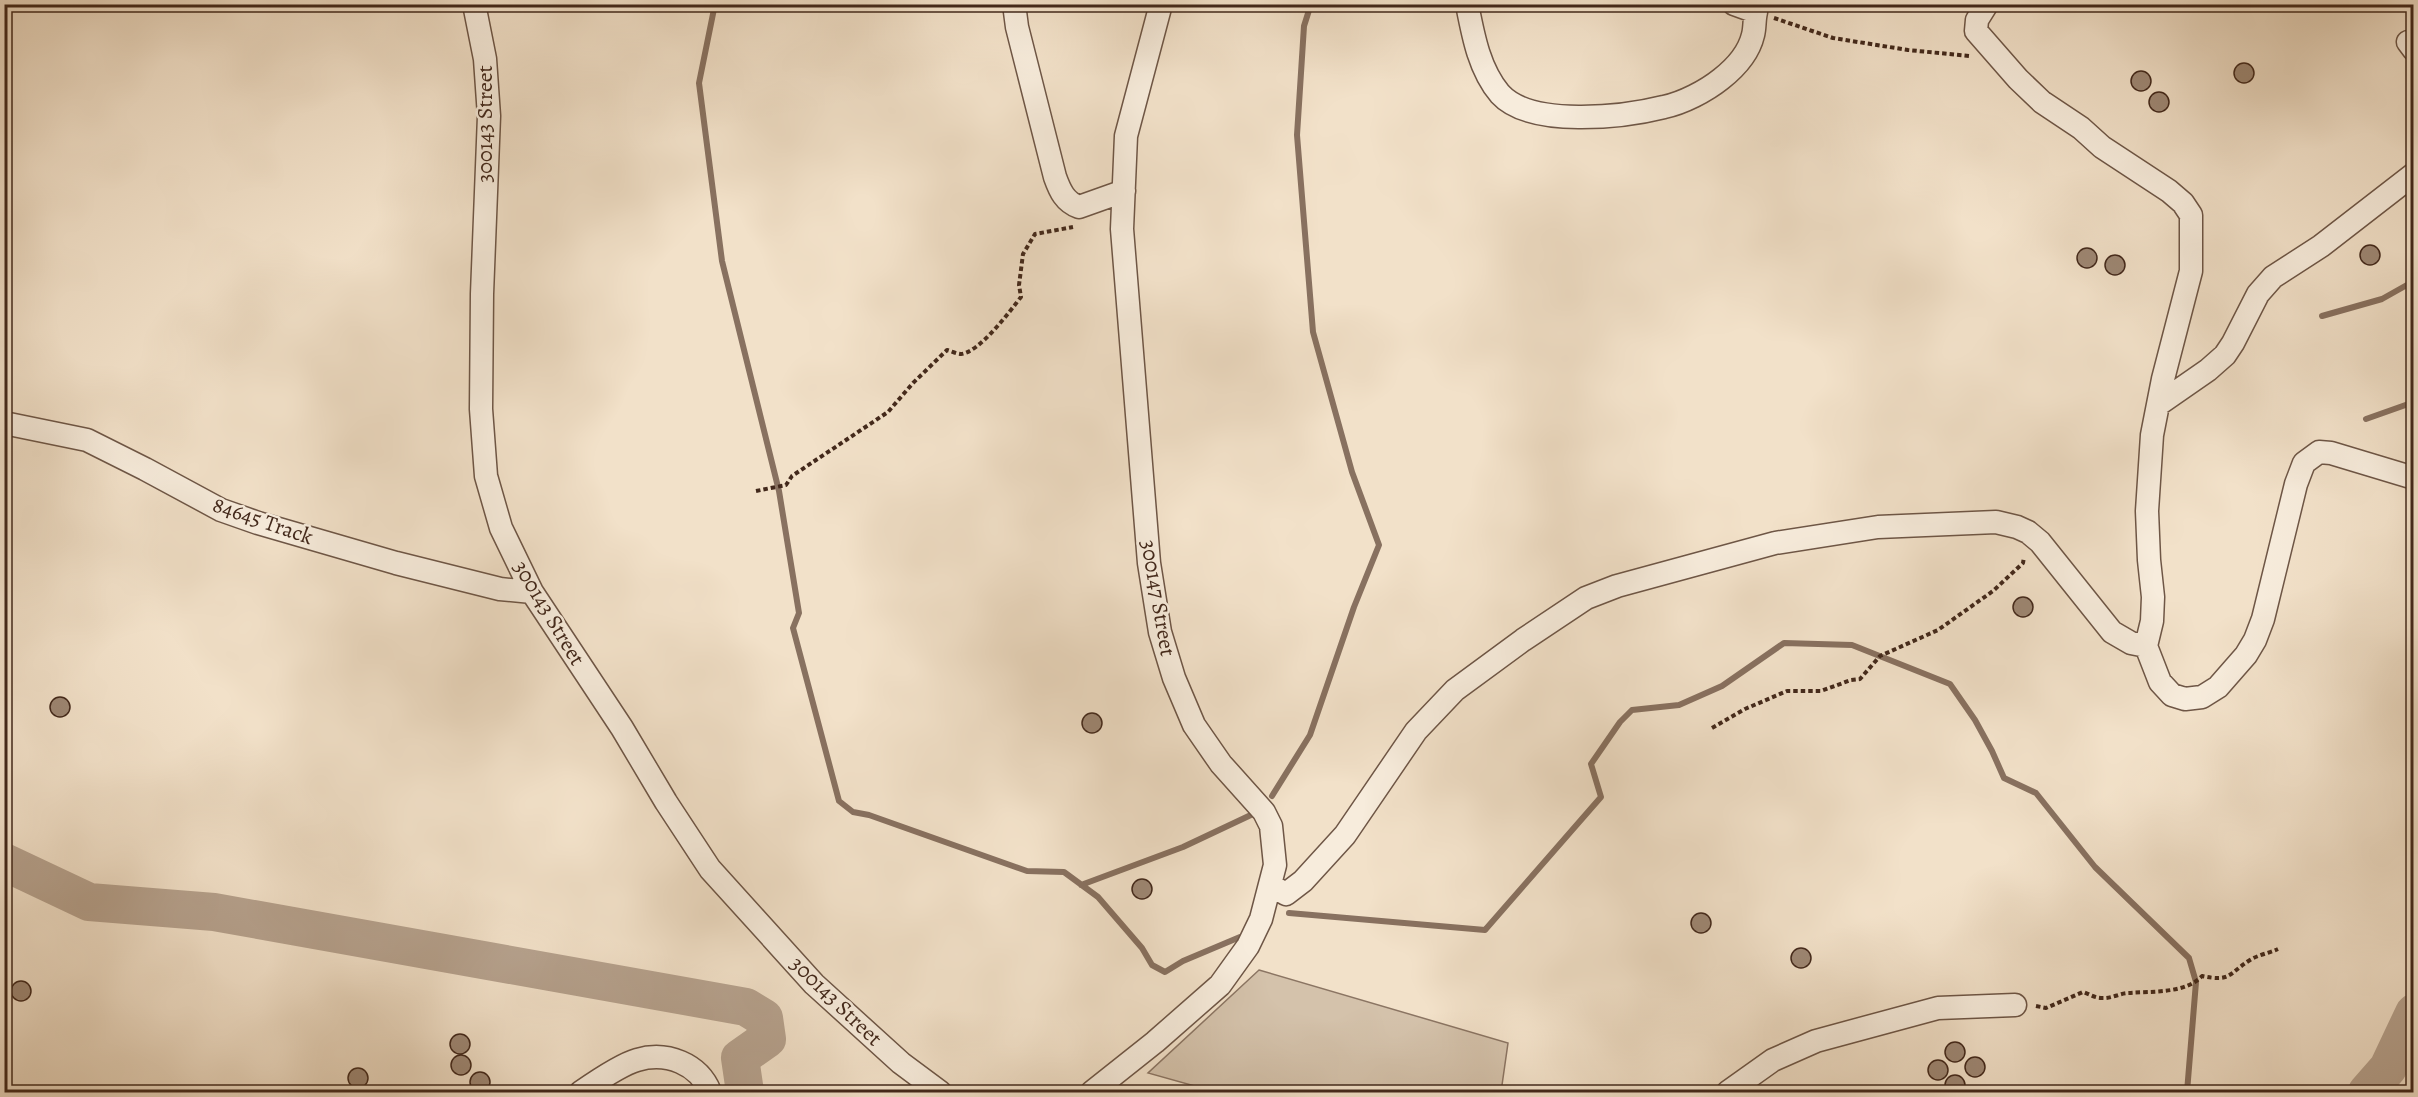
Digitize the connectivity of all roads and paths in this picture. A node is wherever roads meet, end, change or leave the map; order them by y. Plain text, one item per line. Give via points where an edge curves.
1 (474, 4) edge
2 (1014, 4) edge
3 (1161, 4) edge
4 (1467, 4) edge
5 (1734, 4) edge
6 (1987, 4) edge
7 (1756, 12) junction
8 (2002, 59) junction
9 (2414, 174) edge
10 (1124, 191) junction
11 (1079, 207) junction
12 (2159, 404) junction
13 (4, 423) edge
14 (2414, 478) edge
15 (756, 491) dead end
16 (2028, 532) junction
17 (532, 592) junction
18 (2146, 646) junction
19 (1712, 728) dead end
20 (1270, 885) junction
21 (2278, 949) dead end
22 (2011, 1005) joint
23 (581, 1092) edge
24 (710, 1092) edge
25 (940, 1092) edge
26 (1092, 1092) edge
27 (1728, 1092) edge

1 - 17 street, 300143 Street via 485,59 489,116 482,306 486,476 501,528
2 - 11 street via 1055,177 1067,200
3 - 10 street, 300147 Street via 1126,136
4 - 7 street via 1475,44 1488,76 1501,94 1513,104 1551,117 1623,115 1666,107 1691,97 1720,80 1740,60 1754,33
5 - 7 street
6 - 8 street via 1976,31
7 - 8 path via 1833,38
8 - 12 street via 2042,102 2169,191 2191,215 2191,271
9 - 12 street via 2321,246 2273,277 2258,294 2225,355
10 - 11 street
10 - 20 street, 300147 Street via 1122,229 1131,351 1149,562 1160,632 1194,725 1221,764 1255,799 1271,826 1275,865
11 - 15 path via 1082,211 1073,227 1035,234 1023,254 1021,297 972,350 961,354 947,350 888,412 792,476 786,485
12 - 18 street via 2152,435 2147,511 2153,597
13 - 17 street, 84645 Track via 87,440 220,510 249,520 396,563 500,589
14 - 18 street via 2331,453 2319,452 2308,458 2296,484 2255,640 2233,673 2218,687 2194,699 2177,698 2160,682
16 - 18 street via 2059,564 2112,632
16 - 19 path via 2023,562 1993,591 1938,630 1880,656 1860,680 1821,691 1787,691
16 - 20 street via 1996,522 1878,527 1775,543 1586,598 1455,690 1416,731 1345,835 1303,881 1286,894
17 - 25 street, 300143 Street via 710,869 814,984 901,1063
20 - 26 street, 300147 Street via 1261,919 1248,946 1220,986
21 - 22 path via 2251,960 2234,974 2219,979 2202,976 2183,987 2107,998 2083,992 2046,1008 2021,1001
22 - 27 street via 1938,1008 1815,1041 1773,1060
23 - 24 street via 637,1060 660,1056 693,1068

